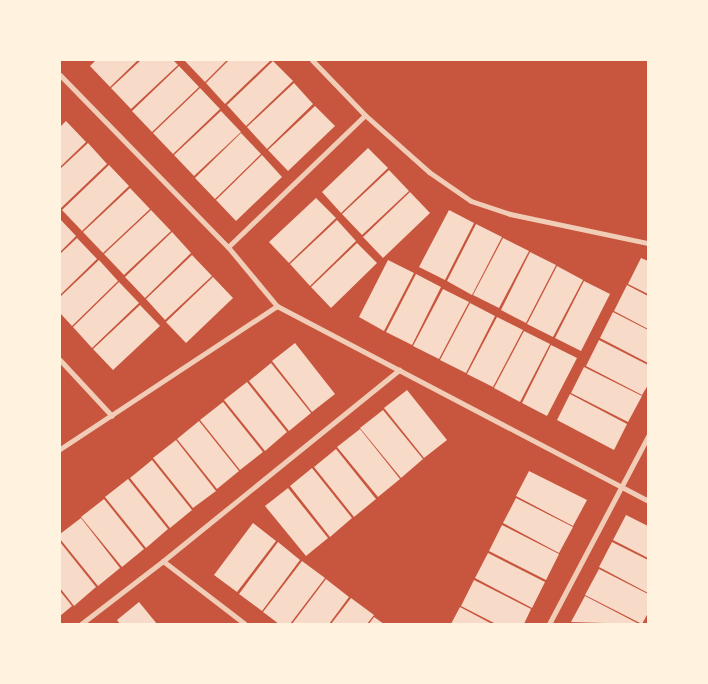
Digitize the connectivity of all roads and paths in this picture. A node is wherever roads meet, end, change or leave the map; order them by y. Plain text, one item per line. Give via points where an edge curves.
1 (312, 60) edge
2 (60, 75) edge
3 (366, 115) junction
4 (648, 242) edge
5 (228, 247) junction
6 (277, 306) junction
7 (60, 360) edge
8 (398, 370) junction
9 (112, 416) junction
10 (648, 436) edge
11 (60, 449) edge
12 (622, 487) junction
13 (648, 501) edge
14 (163, 562) junction
15 (82, 624) edge
16 (245, 624) edge
17 (549, 624) edge

1 - 3 street
2 - 5 street
3 - 4 street via 429,172 471,201 510,214
3 - 5 street
5 - 6 street
6 - 8 street
6 - 9 street
7 - 9 street
8 - 12 street
8 - 14 street
9 - 11 street
10 - 12 street
12 - 13 street
12 - 17 street
14 - 15 street
14 - 16 street

